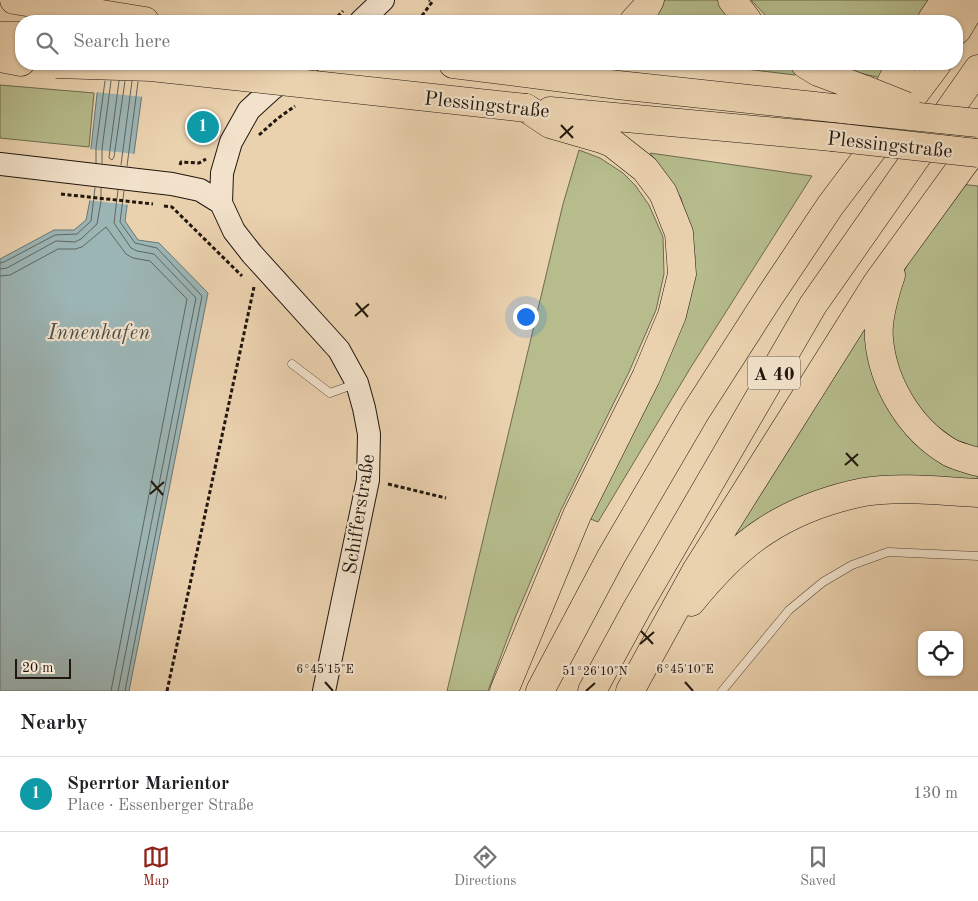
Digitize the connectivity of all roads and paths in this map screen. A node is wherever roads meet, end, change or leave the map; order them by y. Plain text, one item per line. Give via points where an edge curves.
1 (14, 0) edge
2 (382, 0) edge
3 (429, 0) edge
4 (650, 0) edge
5 (732, 0) edge
6 (945, 0) edge
7 (975, 0) edge
8 (108, 15) edge
9 (367, 15) edge
10 (422, 15) edge
11 (640, 15) edge
12 (743, 15) edge
13 (935, 15) edge
14 (963, 20) edge
15 (0, 36) edge
16 (15, 36) edge
17 (0, 58) edge
18 (15, 61) edge
19 (15, 62) edge
20 (0, 63) edge
21 (978, 69) edge
22 (178, 70) edge
23 (299, 70) edge
24 (503, 70) edge
25 (815, 70) edge
26 (898, 70) edge
27 (932, 70) edge
28 (859, 100) junction
29 (302, 102) dead end
30 (978, 123) edge
31 (613, 131) junction
32 (254, 140) dead end
33 (978, 144) edge
34 (978, 153) edge
35 (171, 161) dead end
36 (181, 162) dead end
37 (0, 164) edge
38 (61, 194) dead end
39 (221, 204) junction
40 (830, 206) junction
41 (898, 254) junction
42 (246, 280) dead end
43 (261, 294) dead end
44 (292, 364) dead end
45 (357, 383) junction
46 (978, 462) edge
47 (388, 484) dead end
48 (978, 493) edge
49 (446, 498) dead end
50 (978, 556) edge
51 (660, 637) junction
52 (167, 691) edge
53 (324, 691) edge
54 (504, 691) edge
55 (540, 691) edge
56 (592, 691) edge
57 (630, 691) edge
58 (722, 691) edge

1 - 8 highway
2 - 9 street
3 - 10 path via 432,2
4 - 11 highway
5 - 12 highway
6 - 13 highway
7 - 14 highway
15 - 16 highway
17 - 18 highway
19 - 20 highway
21 - 56 highway, A 40 via 813,305
22 - 31 highway, Plessingstraße, bridge via 526,108 550,124 602,139
23 - 39 street via 249,110 231,142 222,173
24 - 28 highway, Plessingstraße via 618,85
25 - 28 highway
26 - 40 highway
27 - 40 highway, A 40
28 - 30 highway, Plessingstraße, bridge via 937,118
29 - 32 path
31 - 34 highway, Plessingstraße, bridge via 832,137
31 - 54 highway via 663,193 679,233 682,274 672,315 646,377 577,515
33 - 41 highway
35 - 36 path
37 - 39 street via 169,184 200,190
38 - 42 path via 172,207
39 - 45 street, Schifferstraße via 234,231 339,350
40 - 55 highway, A 40 via 695,413 611,557
41 - 46 highway via 884,298 879,338 885,370 898,400 920,429 950,452
41 - 51 highway via 696,571
43 - 52 path via 254,287
44 - 45 lane via 330,393
45 - 53 street, Schifferstraße via 370,434 368,480
47 - 49 path
48 - 51 highway via 864,492 812,506 765,531 735,555
50 - 58 lane via 888,552 852,565 823,582 789,610
51 - 57 highway

